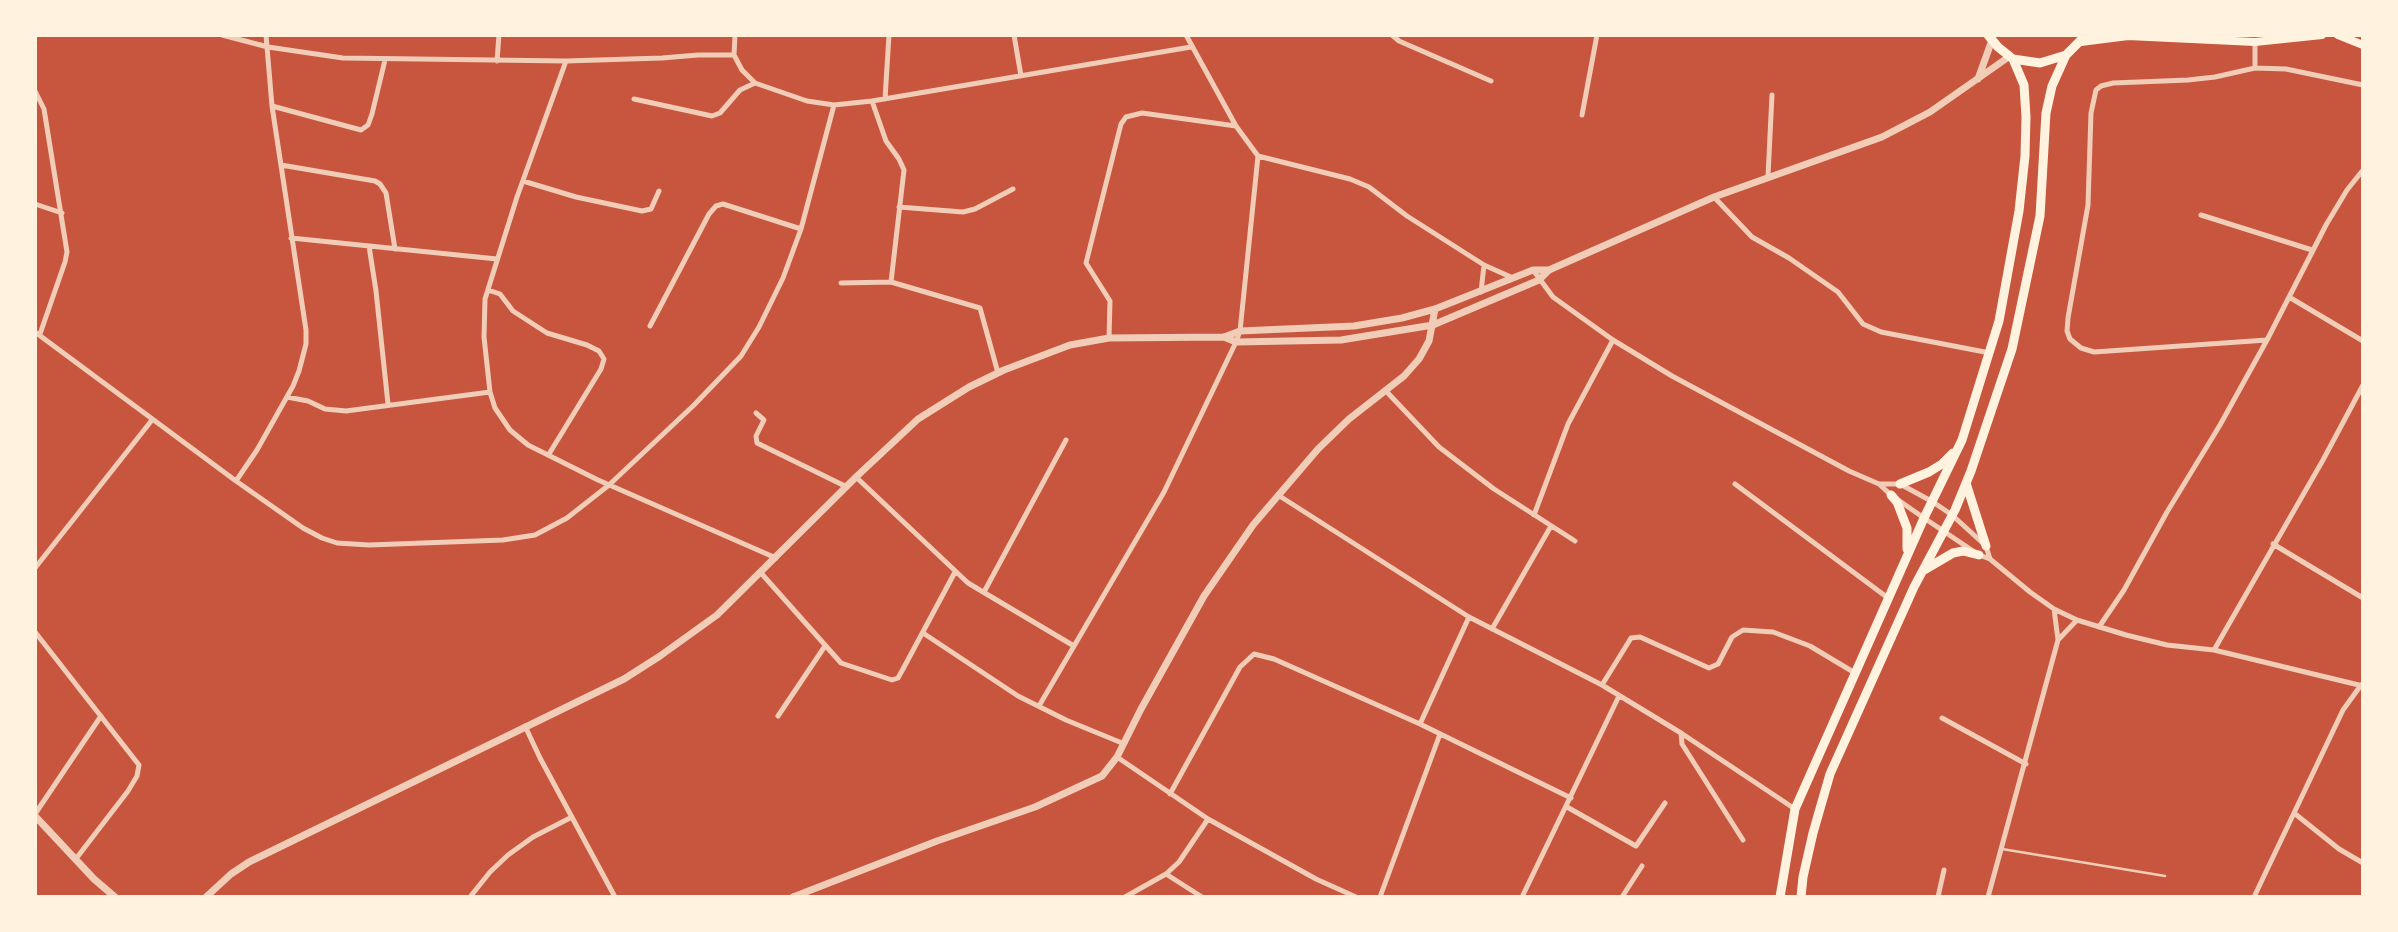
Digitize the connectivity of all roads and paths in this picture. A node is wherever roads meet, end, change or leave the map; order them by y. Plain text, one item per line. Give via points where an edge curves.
1 (222, 35) edge
2 (266, 35) edge
3 (499, 35) edge
4 (735, 35) edge
5 (889, 35) edge
6 (1014, 35) edge
7 (1186, 35) edge
8 (1392, 35) edge
9 (1597, 35) edge
10 (2322, 35) edge
11 (2338, 35) edge
12 (1990, 38) edge
13 (2084, 39) edge
14 (2255, 42) junction
15 (2363, 45) edge
16 (268, 47) junction
17 (1191, 47) junction
18 (734, 55) junction
19 (2066, 55) junction
20 (2012, 57) junction
21 (385, 60) junction
22 (497, 61) junction
23 (566, 61) junction
24 (2255, 68) junction
25 (1021, 76) junction
26 (1977, 79) junction
27 (1491, 81) dead end
28 (755, 83) junction
29 (2363, 85) edge
30 (35, 91) edge
31 (1772, 95) dead end
32 (634, 99) dead end
33 (885, 99) junction
34 (872, 101) junction
35 (834, 104) junction
36 (272, 106) junction
37 (1582, 115) dead end
38 (1236, 125) junction
39 (1258, 156) junction
40 (281, 165) junction
41 (2363, 170) edge
42 (1768, 176) junction
43 (523, 181) junction
44 (1013, 189) dead end
45 (659, 191) dead end
46 (1714, 197) junction
47 (35, 204) edge
48 (899, 207) junction
49 (62, 213) junction
50 (2200, 215) dead end
51 (801, 229) junction
52 (291, 238) junction
53 (369, 246) junction
54 (395, 249) junction
55 (2312, 250) junction
56 (497, 259) junction
57 (1484, 265) junction
58 (1533, 270) junction
59 (1549, 270) junction
60 (1514, 279) junction
61 (1539, 280) junction
62 (891, 282) junction
63 (841, 283) dead end
64 (488, 290) junction
65 (1481, 292) junction
66 (2289, 297) junction
67 (1435, 309) junction
68 (1433, 325) junction
69 (650, 326) dead end
70 (1240, 331) junction
71 (38, 333) edge
72 (1224, 337) junction
73 (1109, 338) junction
74 (1613, 340) junction
75 (2267, 340) junction
76 (2363, 341) edge
77 (1236, 342) junction
78 (1990, 353) junction
79 (998, 373) junction
80 (2363, 385) edge
81 (1385, 390) junction
82 (490, 392) junction
83 (287, 397) junction
84 (388, 404) junction
85 (756, 413) dead end
86 (152, 420) junction
87 (1066, 440) dead end
88 (1962, 440) junction
89 (549, 454) junction
90 (856, 477) junction
91 (236, 481) junction
92 (1966, 483) junction
93 (1735, 484) dead end
94 (1879, 484) junction
95 (1900, 484) junction
96 (609, 485) junction
97 (847, 487) junction
98 (1278, 495) junction
99 (1891, 495) junction
100 (1933, 502) junction
101 (1534, 515) junction
102 (1952, 515) junction
103 (1924, 517) junction
104 (1551, 526) junction
105 (1943, 530) junction
106 (1575, 541) dead end
107 (2273, 544) junction
108 (1986, 547) junction
109 (1979, 555) junction
110 (776, 558) junction
111 (1905, 559) junction
112 (1990, 559) junction
113 (35, 568) edge
114 (1923, 571) junction
115 (955, 572) junction
116 (761, 573) junction
117 (984, 592) junction
118 (1888, 597) junction
119 (2363, 598) edge
120 (2054, 609) junction
121 (1469, 617) junction
122 (2077, 620) junction
123 (2099, 627) junction
124 (1492, 629) junction
125 (35, 632) edge
126 (923, 633) junction
127 (2058, 640) junction
128 (825, 646) junction
129 (1074, 646) junction
130 (2214, 650) junction
131 (1856, 673) junction
132 (1602, 685) junction
133 (2362, 685) edge
134 (1619, 696) junction
135 (1039, 706) junction
136 (101, 716) junction
137 (778, 716) dead end
138 (1942, 718) dead end
139 (1420, 724) junction
140 (525, 726) junction
141 (1681, 733) junction
142 (1440, 734) junction
143 (1122, 743) junction
144 (1117, 757) junction
145 (2026, 764) junction
146 (1170, 794) junction
147 (1571, 798) junction
148 (1665, 803) dead end
149 (1567, 807) junction
150 (1796, 809) junction
151 (2294, 813) junction
152 (35, 815) edge
153 (572, 817) junction
154 (1208, 818) junction
155 (1743, 841) dead end
156 (2002, 849) junction
157 (75, 860) junction
158 (2363, 863) edge
159 (1643, 866) dead end
160 (1944, 870) dead end
161 (1166, 874) junction
162 (2165, 876) dead end
163 (115, 897) edge
164 (206, 897) edge
165 (470, 897) edge
166 (615, 897) edge
167 (793, 897) edge
168 (1125, 897) edge
169 (1202, 897) edge
170 (1356, 897) edge
171 (1380, 897) edge
172 (1522, 897) edge
173 (1622, 897) edge
174 (1780, 897) edge
175 (1801, 897) edge
176 (1938, 897) edge
177 (1988, 897) edge
178 (2254, 897) edge

1 - 16 street
2 - 16 street
3 - 22 street
4 - 18 street
5 - 33 street
6 - 25 street
7 - 17 street
8 - 27 street
9 - 37 street
10 - 14 main road
11 - 15 main road
12 - 20 main road
12 - 26 street
13 - 14 main road via 2138,36
13 - 19 main road
14 - 24 street
16 - 21 street
16 - 36 street
17 - 25 street
17 - 38 street
18 - 23 street
18 - 28 street
19 - 20 main road via 2040,62
19 - 92 main road via 2046,113 2040,216 2028,283 2012,349
20 - 26 street
20 - 78 main road via 2024,85 2025,156 2009,274
21 - 22 street
21 - 36 street via 372,114 361,130
22 - 23 street
23 - 43 street
24 - 29 street via 2286,69
24 - 75 street via 2188,80 2113,83 2096,90 2088,205 2067,331 2074,344 2094,352
25 - 33 street
26 - 42 street via 1930,112 1882,137
28 - 32 street via 740,90 712,116
28 - 35 street via 807,101
30 - 49 street via 44,109
31 - 42 street
33 - 34 street
34 - 35 street
34 - 48 street via 886,141 904,170
35 - 51 street
36 - 40 street
38 - 39 street
38 - 73 street via 1142,113 1126,117 1121,124 1086,263 1110,301
39 - 57 street via 1369,187
39 - 70 street
40 - 52 street
40 - 54 street via 380,184 386,192
41 - 55 street
42 - 46 street
43 - 45 street via 642,211 651,209
43 - 56 street
44 - 48 street via 963,212
46 - 59 street
46 - 78 street via 1752,237 1838,292 1863,324 1881,332
47 - 49 street
48 - 62 street
49 - 71 street via 65,262
50 - 55 street
51 - 69 street via 723,204 716,206
51 - 96 street via 783,278 741,356
52 - 53 street
52 - 83 street via 306,344
53 - 54 street
53 - 84 street
54 - 56 street
55 - 66 street
56 - 64 street
57 - 60 street
57 - 65 street
58 - 59 street
58 - 60 street
58 - 61 street
59 - 61 street
60 - 65 street
61 - 68 street
61 - 74 street via 1553,298
62 - 63 street
62 - 79 street via 981,308
64 - 82 street via 484,307
64 - 89 street via 500,294 513,311 547,333 587,345 604,359
65 - 67 street
66 - 75 street
66 - 76 street
67 - 68 street
67 - 70 street via 1354,326
68 - 77 street via 1341,340
68 - 81 street via 1419,359
70 - 72 street
70 - 77 street
71 - 86 street
72 - 73 street
72 - 77 street
73 - 79 street via 1059,349
74 - 94 street via 1809,451
74 - 101 street via 1567,424
75 - 123 street
77 - 129 street via 1164,492
78 - 88 main road
79 - 90 street via 918,419
80 - 107 street
81 - 98 street via 1318,449
81 - 101 street via 1440,447
82 - 84 street
82 - 89 street via 503,422 516,437
83 - 84 street via 335,411
83 - 91 street
85 - 97 street via 764,420 757,443
86 - 91 street
86 - 113 street
87 - 117 street
88 - 95 main road via 1942,464
88 - 100 main road
89 - 96 street
90 - 97 street
90 - 115 street
91 - 96 street via 322,538 369,545 536,535
92 - 102 main road
92 - 108 main road
93 - 118 street
94 - 95 street
94 - 99 street
95 - 100 street
96 - 110 street
97 - 110 street
98 - 121 street
98 - 143 street via 1204,596
99 - 103 street
99 - 111 main road via 1907,528
100 - 102 street
100 - 103 main road
101 - 104 street
102 - 105 main road
102 - 108 street
103 - 105 street
103 - 111 main road
104 - 106 street
104 - 124 street
105 - 109 street
105 - 114 main road
107 - 119 street
107 - 130 street
108 - 112 street
109 - 112 street
109 - 114 main road via 1953,553
110 - 116 street
111 - 118 main road
112 - 120 street
114 - 175 main road via 1830,774
115 - 117 street
115 - 126 street
116 - 128 street
116 - 140 street via 717,615 660,656 624,679
117 - 129 street
118 - 131 main road
120 - 122 street
120 - 127 street
121 - 124 street
121 - 139 street
122 - 123 street
122 - 127 street
123 - 130 street via 2167,645
124 - 132 street
125 - 136 street
126 - 128 street via 904,669 892,680 841,663
126 - 135 street
127 - 145 street
128 - 137 street
129 - 135 street
130 - 133 street
131 - 132 street via 1810,646 1773,632 1743,630 1732,637 1718,664 1709,668 1640,637 1631,638
131 - 150 main road
132 - 134 street
133 - 151 street via 2343,710
134 - 141 street
134 - 147 street
135 - 143 street
136 - 152 street
136 - 157 street via 139,765 137,776
138 - 145 street
139 - 142 street
139 - 146 street via 1254,654 1244,660
140 - 153 street
140 - 164 street via 249,862
141 - 150 street
141 - 155 street via 1682,744
142 - 147 street
142 - 171 street
143 - 144 street
144 - 146 street
144 - 167 street via 1102,776 1035,807
145 - 156 street
146 - 154 street
147 - 149 street
148 - 149 street via 1636,846
149 - 172 street
150 - 174 main road
151 - 158 street
151 - 178 street
152 - 157 street
153 - 165 street via 508,855
153 - 166 street
154 - 161 street
154 - 170 street
156 - 162 lane
156 - 177 street
157 - 163 street
159 - 173 street
160 - 176 street
161 - 168 street
161 - 169 street

